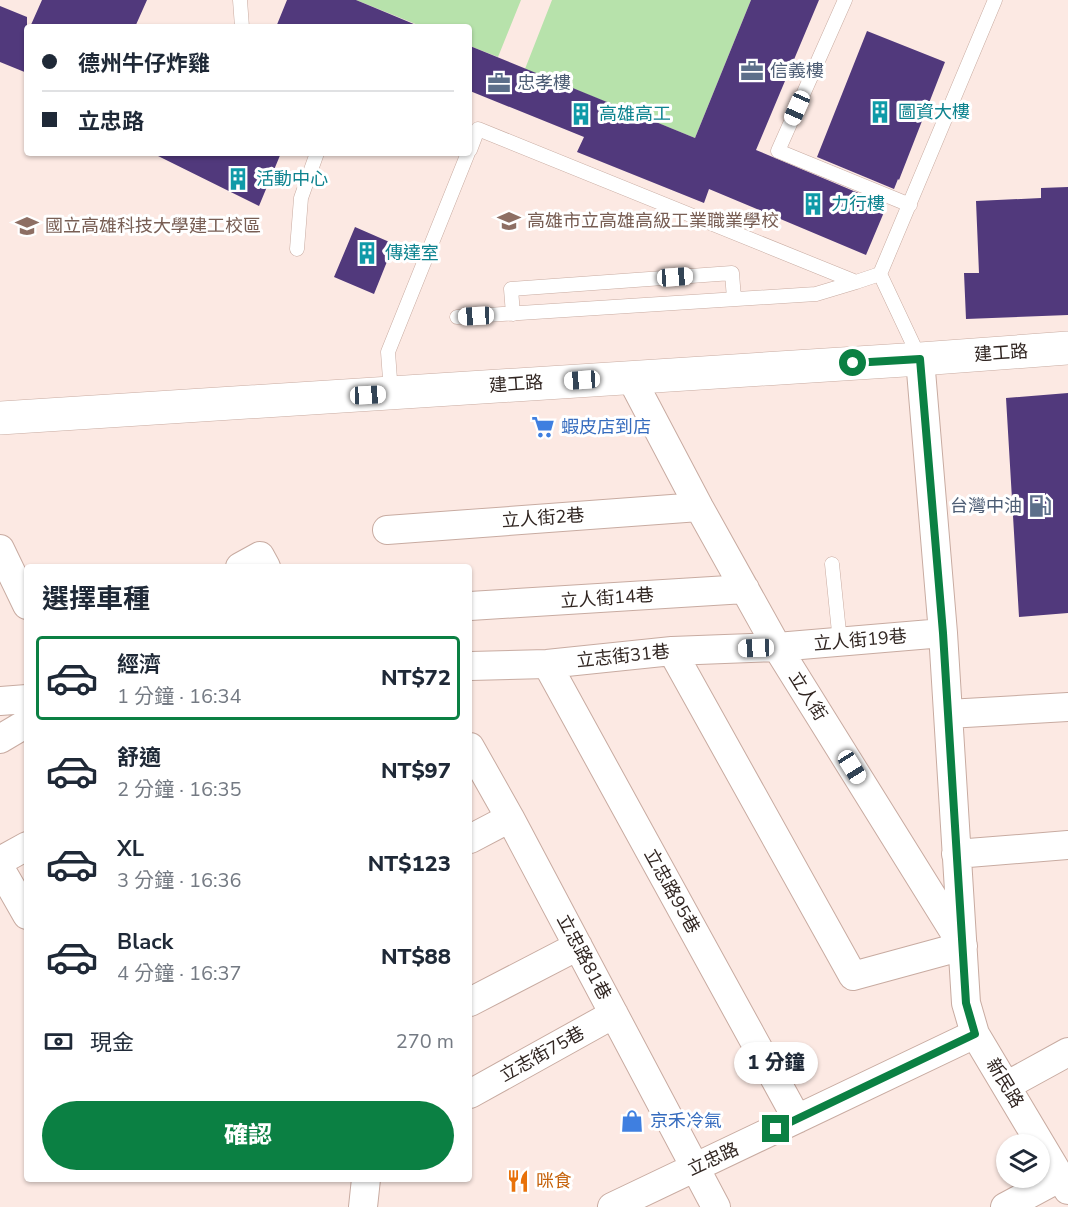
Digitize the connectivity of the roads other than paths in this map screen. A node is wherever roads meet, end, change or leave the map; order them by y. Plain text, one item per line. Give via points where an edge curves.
1 (240, 0) edge
2 (845, 0) edge
3 (995, 0) edge
4 (242, 24) edge
5 (474, 127) edge
6 (316, 156) edge
7 (467, 156) edge
8 (910, 205) junction
9 (297, 249) dead end
10 (880, 274) junction
11 (656, 279) junction
12 (856, 282) junction
13 (579, 284) junction
14 (734, 299) junction
15 (659, 304) junction
16 (581, 309) junction
17 (513, 314) junction
18 (457, 317) dead end
19 (1068, 348) edge
20 (920, 359) junction
21 (630, 376) junction
22 (391, 393) junction
23 (0, 418) edge
24 (699, 507) junction
25 (387, 530) dead end
26 (0, 549) edge
27 (245, 564) edge
28 (264, 564) edge
29 (832, 564) dead end
30 (745, 589) junction
31 (24, 599) edge
32 (24, 605) edge
33 (472, 606) edge
34 (0, 607) edge
35 (943, 633) junction
36 (840, 642) junction
37 (777, 647) junction
38 (672, 651) junction
39 (548, 664) junction
40 (472, 666) edge
41 (24, 699) edge
42 (0, 701) edge
43 (1068, 707) edge
44 (948, 714) junction
45 (24, 725) edge
46 (0, 738) edge
47 (472, 751) edge
48 (510, 818) junction
49 (472, 838) edge
50 (1068, 845) edge
51 (24, 848) edge
52 (957, 854) junction
53 (0, 861) edge
54 (0, 868) edge
55 (24, 910) edge
56 (578, 946) junction
57 (963, 946) junction
58 (472, 1001) edge
59 (614, 1014) junction
60 (975, 1034) junction
61 (1068, 1052) edge
62 (1006, 1086) junction
63 (472, 1093) edge
64 (796, 1119) junction
65 (695, 1167) junction
66 (366, 1182) edge
67 (1064, 1183) edge
68 (363, 1207) edge
69 (612, 1207) edge
70 (716, 1207) edge
71 (1005, 1207) edge

1 - 4 lane
2 - 8 lane via 778,151
3 - 8 lane
5 - 12 lane
6 - 9 lane via 301,198
7 - 22 lane via 388,352
8 - 10 lane
10 - 12 lane
10 - 20 lane
11 - 13 lane
11 - 14 lane via 732,273
11 - 15 lane
12 - 14 lane via 816,294
13 - 16 lane
13 - 17 lane via 510,289
14 - 15 lane
15 - 16 lane
16 - 17 lane
17 - 18 lane
19 - 20 street, 建工路
20 - 21 street, 建工路
20 - 35 street, 新民路
21 - 22 street, 建工路
21 - 24 street, 立人街
22 - 23 street, 建工路
24 - 25 street, 立人街2巷
24 - 30 street, 立人街
26 - 31 street
27 - 28 street via 260,556
29 - 36 lane
30 - 33 street, 立人街14巷
30 - 37 street, 立人街
32 - 34 street
35 - 36 street, 立人街19巷
35 - 44 street, 新民路
36 - 37 street, 立人街19巷
37 - 38 street, 立志街31巷
37 - 57 street, 立人街
38 - 39 street, 立志街31巷
38 - 57 street via 853,976
39 - 40 street, 立志街31巷
39 - 64 street, 立忠路95巷
41 - 42 street
43 - 44 street
44 - 52 street, 新民路
45 - 46 street
47 - 48 street, 立忠路81巷
48 - 49 street
48 - 56 street, 立忠路81巷
50 - 52 street
51 - 53 street
52 - 57 street, 新民路
54 - 55 street
56 - 58 street
56 - 59 street, 立忠路81巷
57 - 60 street, 新民路 via 966,1003
59 - 63 street, 立志街75巷
59 - 65 street, 立忠路81巷
60 - 62 street, 新民路
60 - 64 street, 立忠路
61 - 62 street
62 - 67 street, 新民路
64 - 65 street, 立忠路
65 - 69 street, 立忠路
65 - 70 street, 立忠路81巷
66 - 68 street
67 - 71 street

